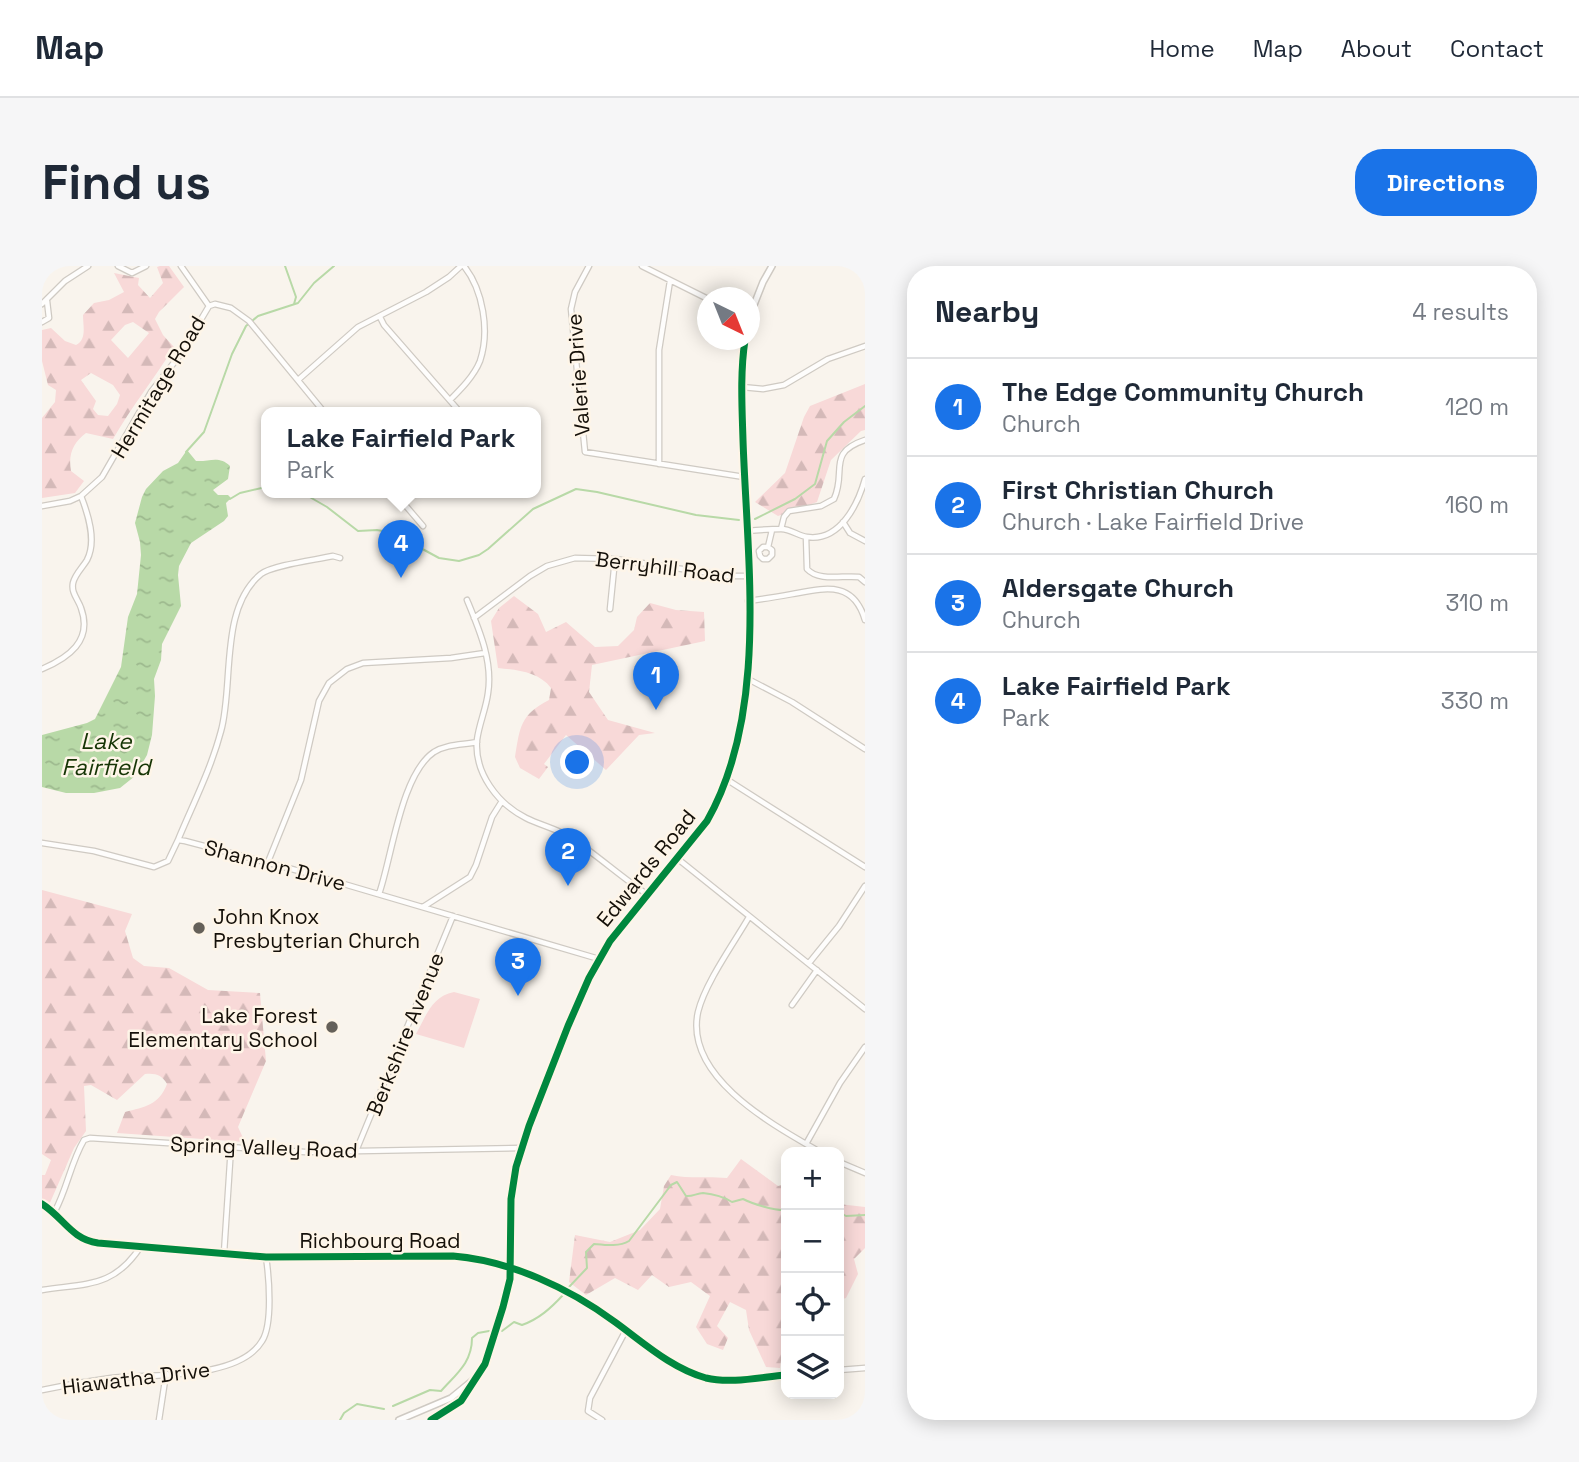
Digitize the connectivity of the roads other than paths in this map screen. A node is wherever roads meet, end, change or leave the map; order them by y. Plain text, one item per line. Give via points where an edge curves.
1 (88, 266) edge
2 (118, 266) edge
3 (146, 266) edge
4 (181, 266) edge
5 (462, 266) edge
6 (589, 266) edge
7 (642, 266) edge
8 (772, 266) edge
9 (670, 281) junction
10 (760, 290) edge
11 (697, 294) edge
12 (45, 303) edge
13 (209, 306) junction
14 (380, 317) junction
15 (42, 322) edge
16 (865, 346) edge
17 (744, 350) edge
18 (298, 380) junction
19 (742, 387) junction
20 (450, 400) junction
21 (320, 407) edge
22 (456, 407) edge
23 (865, 440) edge
24 (659, 464) junction
25 (744, 477) junction
26 (865, 479) edge
27 (81, 496) junction
28 (399, 498) edge
29 (42, 506) edge
30 (843, 522) junction
31 (423, 526) dead end
32 (781, 529) junction
33 (773, 530) junction
34 (746, 531) junction
35 (806, 537) junction
36 (865, 541) edge
37 (768, 547) dead end
38 (340, 558) dead end
39 (615, 559) junction
40 (747, 576) junction
41 (865, 582) edge
42 (467, 600) dead end
43 (748, 601) junction
44 (610, 609) dead end
45 (474, 618) junction
46 (865, 620) edge
47 (485, 653) junction
48 (42, 669) edge
49 (748, 679) junction
50 (477, 742) junction
51 (865, 749) edge
52 (726, 779) junction
53 (502, 801) junction
54 (178, 840) junction
55 (42, 842) edge
56 (678, 859) junction
57 (268, 863) junction
58 (865, 867) edge
59 (865, 886) edge
60 (379, 894) junction
61 (648, 895) junction
62 (422, 907) junction
63 (453, 916) junction
64 (749, 917) junction
65 (599, 959) junction
66 (809, 963) junction
67 (817, 970) junction
68 (792, 1005) dead end
69 (865, 1009) edge
70 (865, 1047) edge
71 (806, 1144) junction
72 (230, 1147) junction
73 (522, 1147) junction
74 (811, 1147) edge
75 (356, 1152) junction
76 (844, 1164) edge
77 (865, 1173) edge
78 (42, 1204) edge
79 (55, 1211) junction
80 (142, 1245) junction
81 (224, 1253) junction
82 (266, 1257) junction
83 (510, 1268) junction
84 (42, 1290) edge
85 (626, 1330) junction
86 (865, 1368) edge
87 (844, 1370) edge
88 (166, 1374) junction
89 (478, 1375) junction
90 (781, 1375) edge
91 (42, 1390) edge
92 (159, 1420) edge
93 (399, 1420) edge
94 (431, 1420) edge
95 (602, 1420) edge

1 - 12 street via 65,281
2 - 3 street via 132,273
4 - 13 street
5 - 14 street
5 - 20 street via 479,293 483,344 476,368
6 - 24 street, Valerie Drive via 572,309 585,452
7 - 9 street
8 - 10 street
9 - 11 street
9 - 24 street via 659,350
12 - 15 street via 49,317
13 - 18 street, Hermitage Road via 231,308 251,323
13 - 27 street, Hermitage Road via 190,341 151,392 111,463
14 - 18 street via 353,331
14 - 20 street
16 - 19 street via 836,355 784,385
17 - 19 street, Edwards Road
18 - 21 street, Hermitage Road
19 - 25 street, Edwards Road
20 - 22 street
23 - 32 street via 842,453 834,499 821,506 789,510
24 - 25 street, Valerie Drive
25 - 34 street, Edwards Road
26 - 30 street via 854,510
27 - 29 street
27 - 48 street via 91,542 72,587 82,612 81,637 70,655
28 - 31 street
30 - 35 street via 825,535
30 - 36 street via 850,533
32 - 33 street
32 - 35 street
33 - 34 street
33 - 37 street
34 - 40 street, Edwards Road
35 - 41 street via 810,573 859,576
38 - 54 street via 268,569 248,589 232,638 222,728
39 - 40 street, Berryhill Road
39 - 44 street
39 - 45 street, Berryhill Road via 575,558 547,566
40 - 43 street, Edwards Road
42 - 45 street
43 - 46 street via 831,588 855,599
43 - 49 street, Edwards Road
45 - 47 street
47 - 50 street via 489,686
47 - 57 street via 363,663 329,683 319,701 302,780
49 - 51 street
49 - 52 street, Edwards Road
50 - 53 street via 483,774
50 - 60 street via 439,749 417,771
52 - 56 street, Edwards Road via 707,821
52 - 58 street
53 - 61 street via 522,816 570,838
53 - 62 street via 470,877
54 - 55 street, Shannon Drive via 168,860 154,867
54 - 57 street, Shannon Drive
56 - 61 street, Edwards Road
56 - 64 street
57 - 60 street, Shannon Drive
59 - 66 street
60 - 62 street, Shannon Drive
61 - 65 street, Edwards Road
62 - 63 street, Shannon Drive
63 - 65 street, Shannon Drive
63 - 75 street, Berkshire Avenue
64 - 66 street
64 - 71 street via 701,1002 698,1039 708,1066 721,1083
65 - 73 street, Edwards Road
66 - 67 street
67 - 68 street
67 - 69 street
70 - 71 street
71 - 74 street
72 - 75 street, Spring Valley Road
72 - 79 street, Spring Valley Road via 86,1139
72 - 81 street
73 - 75 street, Spring Valley Road
73 - 83 street, Edwards Road via 511,1199
76 - 77 street
78 - 79 street, Richbourg Road
79 - 80 street, Richbourg Road via 70,1231 84,1240
80 - 81 street, Richbourg Road
80 - 84 street via 127,1266 110,1278
81 - 82 street, Richbourg Road
82 - 83 street, Richbourg Road via 453,1256
82 - 88 street, Hiawatha Drive via 268,1325 261,1344 225,1367
83 - 85 street, Richbourg Road via 576,1298
83 - 89 street, Edwards Road via 503,1307
85 - 90 street, Richbourg Road via 667,1360 708,1378
85 - 95 street via 590,1398 588,1411
86 - 87 street
88 - 91 street, Hiawatha Drive
88 - 92 street
89 - 93 street, Edwards Road via 451,1398
89 - 94 street, Edwards Road via 461,1401

